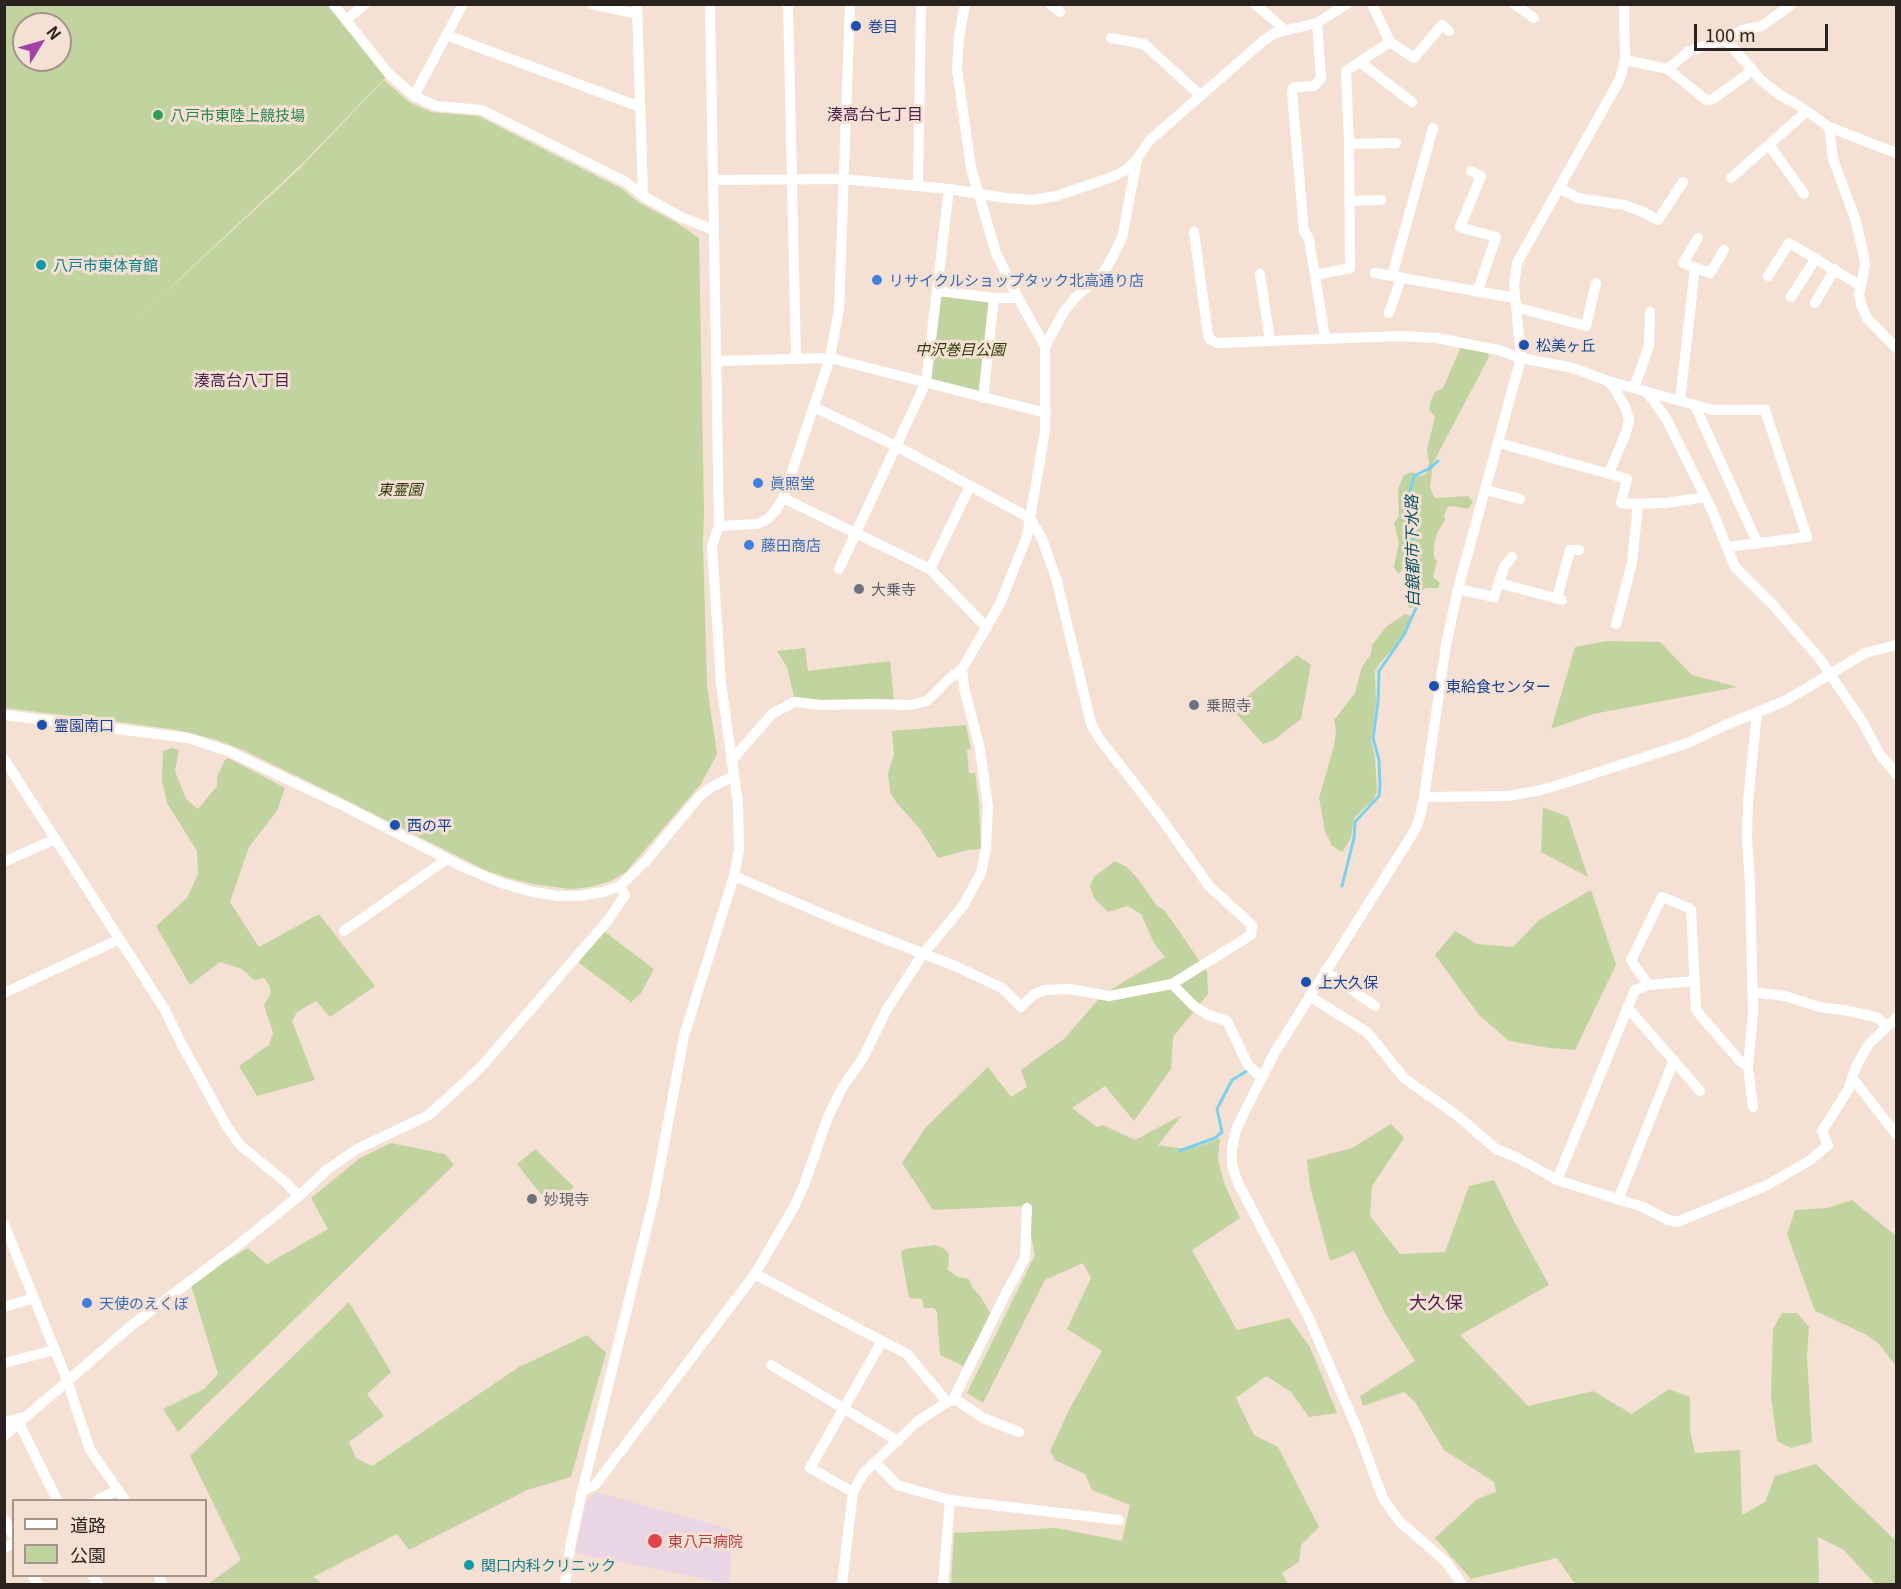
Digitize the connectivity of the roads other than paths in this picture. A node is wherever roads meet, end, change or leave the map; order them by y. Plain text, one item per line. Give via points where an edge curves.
1 (333, 4) edge
2 (365, 4) edge
3 (463, 4) edge
4 (592, 4) edge
5 (710, 4) edge
6 (788, 4) edge
7 (850, 4) edge
8 (921, 4) edge
9 (965, 4) edge
10 (1050, 4) edge
11 (1255, 4) edge
12 (1347, 4) edge
13 (1371, 4) edge
14 (1624, 4) edge
15 (1792, 4) edge
16 (1519, 6) edge
17 (637, 9) edge
18 (1060, 12) dead end
19 (1534, 18) dead end
20 (346, 20) junction
21 (1317, 22) junction
22 (1285, 30) junction
23 (1449, 31) dead end
24 (446, 35) junction
25 (1111, 38) dead end
26 (1726, 40) junction
27 (1390, 42) junction
28 (1625, 60) junction
29 (1360, 62) junction
30 (1668, 69) junction
31 (1753, 70) junction
32 (1200, 95) junction
33 (414, 96) junction
34 (1412, 102) dead end
35 (640, 107) junction
36 (1807, 111) junction
37 (1829, 127) junction
38 (1433, 128) dead end
39 (1396, 143) dead end
40 (1349, 144) junction
41 (1769, 145) junction
42 (1896, 153) edge
43 (1137, 159) junction
44 (1471, 171) dead end
45 (1731, 178) dead end
46 (791, 179) junction
47 (843, 179) junction
48 (713, 180) junction
49 (1683, 182) dead end
50 (918, 186) junction
51 (1559, 188) junction
52 (949, 189) junction
53 (977, 193) junction
54 (1804, 194) dead end
55 (642, 196) junction
56 (1381, 200) dead end
57 (1349, 201) junction
58 (714, 230) junction
59 (1194, 232) dead end
60 (1698, 238) dead end
61 (1724, 250) dead end
62 (1816, 258) junction
63 (1695, 268) junction
64 (1835, 269) junction
65 (1375, 273) dead end
66 (1260, 274) dead end
67 (1315, 275) junction
68 (1768, 276) dead end
69 (1396, 277) junction
70 (1596, 283) dead end
71 (1861, 286) junction
72 (1478, 290) junction
73 (938, 291) junction
74 (1791, 297) dead end
75 (994, 298) junction
76 (1018, 298) junction
77 (1515, 302) junction
78 (1815, 303) dead end
79 (1650, 312) dead end
80 (1389, 313) dead end
81 (1325, 338) junction
82 (1270, 340) junction
83 (1045, 346) junction
84 (1896, 348) edge
85 (796, 358) junction
86 (830, 358) junction
87 (1521, 358) junction
88 (717, 362) junction
89 (1608, 381) junction
90 (926, 382) junction
91 (1634, 388) junction
92 (1647, 391) junction
93 (983, 398) junction
94 (1680, 401) junction
95 (1695, 406) junction
96 (814, 408) junction
97 (1046, 413) junction
98 (1499, 442) junction
99 (896, 446) junction
100 (1610, 473) junction
101 (970, 486) junction
102 (1486, 490) junction
103 (1706, 497) junction
104 (783, 498) junction
105 (1520, 499) dead end
106 (1638, 505) junction
107 (1030, 518) junction
108 (719, 526) junction
109 (856, 532) junction
110 (1757, 542) junction
111 (1727, 547) junction
112 (1579, 550) dead end
113 (1512, 557) dead end
114 (839, 569) dead end
115 (930, 569) junction
116 (1499, 584) junction
117 (1458, 589) junction
118 (1616, 624) dead end
119 (987, 628) junction
120 (1896, 645) edge
121 (962, 669) junction
122 (1829, 675) junction
123 (1757, 712) junction
124 (4, 715) edge
125 (4, 759) edge
126 (731, 761) junction
127 (1896, 774) edge
128 (733, 776) junction
129 (1424, 797) junction
130 (55, 839) junction
131 (447, 859) junction
132 (4, 862) edge
133 (734, 876) junction
134 (620, 886) junction
135 (344, 931) dead end
136 (120, 939) junction
137 (923, 954) junction
138 (1324, 971) junction
139 (1695, 981) junction
140 (1172, 984) junction
141 (1648, 985) junction
142 (1752, 992) junction
143 (4, 993) edge
144 (1309, 996) junction
145 (1375, 1006) dead end
146 (1628, 1007) junction
147 (1896, 1018) edge
148 (1887, 1026) junction
149 (1674, 1060) junction
150 (1748, 1067) junction
151 (1261, 1077) junction
152 (1853, 1079) junction
153 (1700, 1090) dead end
154 (1754, 1107) dead end
155 (1896, 1134) edge
156 (1557, 1180) junction
157 (299, 1196) junction
158 (1618, 1200) junction
159 (1028, 1208) dead end
160 (4, 1224) edge
161 (9, 1249) edge
162 (755, 1274) junction
163 (34, 1298) junction
164 (4, 1307) edge
165 (882, 1341) junction
166 (55, 1350) junction
167 (4, 1363) edge
168 (771, 1365) dead end
169 (68, 1380) junction
170 (950, 1401) junction
171 (844, 1409) junction
172 (23, 1419) junction
173 (4, 1422) edge
174 (1019, 1432) dead end
175 (4, 1436) edge
176 (898, 1442) junction
177 (875, 1462) junction
178 (118, 1490) junction
179 (582, 1491) junction
180 (853, 1492) junction
181 (57, 1499) edge
182 (99, 1499) edge
183 (124, 1499) edge
184 (950, 1500) junction
185 (4, 1519) edge
186 (1119, 1520) dead end
187 (12, 1533) edge
188 (565, 1584) edge
189 (842, 1584) edge
190 (943, 1584) edge
191 (1462, 1584) edge

1 - 20 street
2 - 20 street
3 - 24 street
4 - 17 street
5 - 48 street
6 - 46 street
7 - 47 street
8 - 50 street
9 - 53 street via 957,69
10 - 18 street
11 - 22 street
12 - 21 street
13 - 27 street
14 - 28 street
15 - 26 street via 1768,23 1742,30
16 - 19 street
17 - 35 street
20 - 33 street via 389,74
21 - 22 street
21 - 67 street via 1321,78 1314,86 1293,88 1292,93 1304,231
22 - 32 street via 1263,41
23 - 27 street via 1442,25 1414,58
24 - 33 street
24 - 35 street
25 - 32 street via 1144,44
26 - 30 street via 1688,52
26 - 31 street
27 - 29 street
28 - 30 street
28 - 51 street via 1620,79
29 - 34 street
29 - 40 street via 1346,71
30 - 31 street via 1706,100
31 - 36 street via 1780,95
32 - 43 street via 1150,140
33 - 55 street via 436,106 482,110 626,182
35 - 55 street
36 - 37 street
36 - 41 street
37 - 42 street
37 - 71 street via 1833,159 1863,252
38 - 69 street
39 - 40 street
40 - 57 street
41 - 45 street
41 - 54 street
43 - 53 street via 1112,177 1056,195 1027,199
43 - 83 street via 1122,238 1104,272 1063,313
44 - 72 street via 1481,176 1460,227 1496,237
46 - 47 street
46 - 48 street
46 - 85 street
47 - 50 street
47 - 86 street via 839,309
48 - 58 street
49 - 51 street via 1658,220 1624,205 1578,198
50 - 52 street
51 - 77 street via 1517,263
52 - 53 street
52 - 73 street
53 - 76 street via 996,254
55 - 58 street
56 - 57 street
57 - 67 street via 1350,268
58 - 88 street
59 - 82 street via 1210,339 1217,343
60 - 63 street via 1683,263
61 - 63 street via 1710,273
62 - 64 street
62 - 68 street via 1789,243
62 - 74 street
63 - 94 street
64 - 71 street
64 - 78 street
65 - 69 street
66 - 82 street
67 - 81 street
69 - 72 street
69 - 80 street
70 - 77 street via 1586,326
71 - 84 street via 1859,294 1867,318
72 - 77 street
73 - 75 street
73 - 90 street
75 - 76 street
75 - 93 street
76 - 83 street
77 - 87 street
79 - 91 street via 1648,346
81 - 82 street
81 - 87 street via 1437,338
83 - 97 street
85 - 86 street
85 - 88 street
86 - 90 street
86 - 96 street
87 - 89 street via 1573,368
87 - 98 street
88 - 108 street
89 - 91 street
89 - 100 street via 1629,419
90 - 93 street
90 - 99 street
91 - 92 street
92 - 94 street
92 - 103 street via 1666,418
93 - 97 street
94 - 95 street
95 - 110 street
95 - 110 street via 1765,410 1807,537
96 - 99 street
96 - 104 street
97 - 107 street
98 - 100 street
98 - 102 street
99 - 101 street
99 - 109 street
100 - 106 street via 1627,479 1621,503
101 - 107 street
101 - 115 street
102 - 105 street
102 - 117 street
103 - 106 street
103 - 111 street
104 - 108 street via 768,519 757,524
104 - 109 street
106 - 118 street via 1632,563
107 - 119 street via 1019,560
107 - 140 street via 1057,581 1091,724 1209,886 1252,925 1251,935
108 - 126 street via 712,546 721,683
109 - 114 street
109 - 115 street
110 - 111 street
111 - 122 street via 1736,567 1813,651
112 - 116 street via 1570,550 1559,599
113 - 116 street
115 - 119 street
116 - 117 street via 1491,598
117 - 129 street
119 - 121 street
120 - 122 street via 1865,654
121 - 126 street via 927,702 794,702 772,714
121 - 137 street via 988,807 986,848 981,873 963,906
122 - 123 street
122 - 127 street
123 - 129 street via 1688,743 1541,790 1508,796
123 - 142 street via 1747,837
124 - 131 street via 188,738 228,751
125 - 130 street
126 - 128 street
128 - 133 street via 740,823
128 - 134 street via 698,798
129 - 138 street via 1415,830
130 - 132 street
130 - 136 street
131 - 134 street via 532,892 579,896
131 - 135 street
133 - 137 street
133 - 179 street via 684,1036 654,1198
134 - 157 street via 625,895 609,919 480,1068 429,1114 357,1149
136 - 143 street
136 - 157 street via 165,1010 233,1135
137 - 140 street via 1002,988 1021,1007 1034,994 1045,990 1070,989 1109,996
137 - 162 street via 836,1100 797,1200
138 - 144 street
138 - 145 street
139 - 141 street
139 - 141 street via 1691,909 1662,897 1631,960
139 - 150 street via 1700,1015
140 - 151 street via 1194,1006 1227,1021 1248,1065
141 - 146 street via 1635,990
142 - 148 street via 1875,1017
142 - 150 street
144 - 151 street
144 - 156 street via 1367,1032 1405,1079 1496,1149
146 - 149 street
146 - 156 street
147 - 148 street
148 - 152 street via 1868,1045
149 - 153 street
149 - 158 street
150 - 154 street
151 - 191 street via 1236,1130 1232,1165 1238,1184 1308,1316 1383,1498 1399,1521 1445,1561
152 - 155 street
152 - 158 street via 1821,1131 1828,1145 1809,1161 1765,1186 1677,1222
156 - 158 street
157 - 169 street via 132,1325
159 - 170 street via 1025,1258
160 - 161 street
161 - 163 street
162 - 165 street
162 - 179 street via 595,1485
163 - 164 street
163 - 166 street
165 - 170 street via 907,1353
165 - 171 street
166 - 167 street
166 - 169 street
168 - 171 street
169 - 172 street
169 - 178 street via 90,1450
170 - 174 street via 958,1401 983,1418
170 - 176 street via 918,1421
171 - 176 street
171 - 180 street via 810,1468
172 - 173 street
172 - 175 street
172 - 181 street
176 - 177 street
177 - 180 street
177 - 184 street via 897,1485
178 - 182 street
178 - 183 street
179 - 188 street
180 - 189 street
184 - 186 street
184 - 190 street
185 - 187 street

